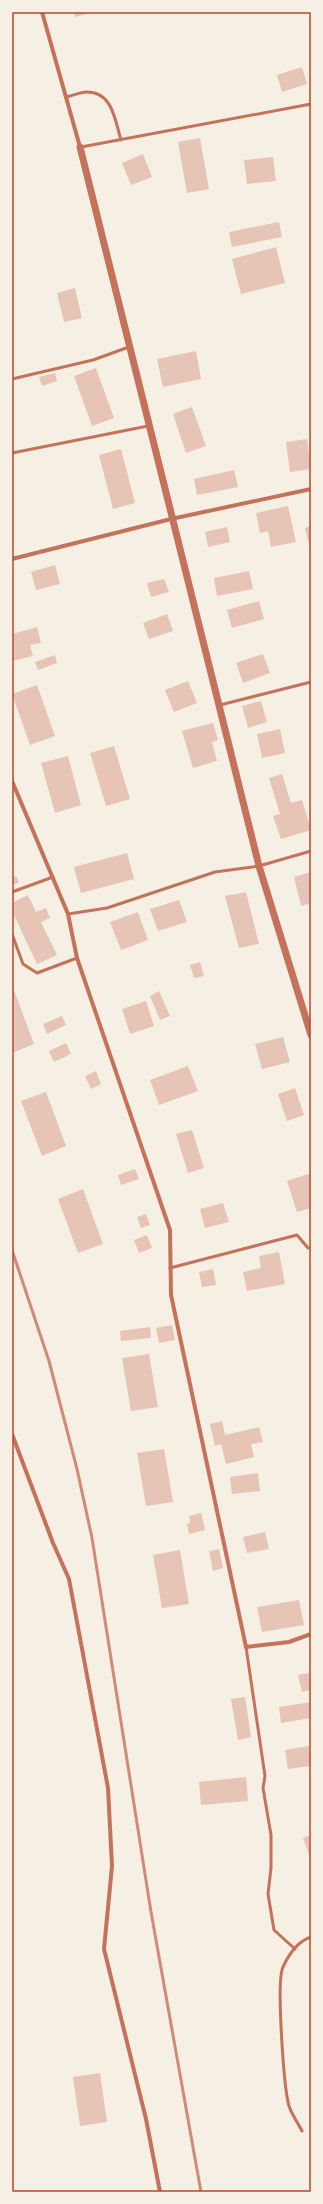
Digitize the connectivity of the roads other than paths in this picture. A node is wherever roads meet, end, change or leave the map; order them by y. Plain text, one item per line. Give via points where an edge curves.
1 (42, 12) edge
2 (66, 97) junction
3 (311, 104) edge
4 (121, 140) junction
5 (80, 148) junction
6 (129, 347) junction
7 (12, 379) edge
8 (148, 426) junction
9 (12, 453) edge
10 (311, 489) edge
11 (171, 519) junction
12 (12, 559) edge
13 (311, 682) edge
14 (218, 705) junction
15 (12, 781) edge
16 (311, 851) edge
17 (259, 866) junction
18 (53, 877) junction
19 (12, 892) edge
20 (68, 914) junction
21 (12, 934) edge
22 (77, 958) junction
23 (311, 1035) edge
24 (308, 1248) dead end
25 (170, 1268) junction
26 (12, 1434) edge
27 (311, 1634) edge
28 (246, 1647) junction
29 (311, 1937) edge
30 (295, 1949) junction
31 (302, 2131) dead end
32 (160, 2192) edge

1 - 2 street
2 - 4 lane via 88,92 102,95 109,103
2 - 5 street
3 - 4 lane
4 - 5 lane
5 - 6 street
6 - 7 lane via 93,360
6 - 8 street
8 - 9 lane
8 - 11 street
10 - 11 street
11 - 12 street
11 - 14 street
13 - 14 lane
14 - 17 street
15 - 18 street
16 - 17 lane
17 - 20 lane via 215,872 107,908
17 - 23 street
18 - 19 lane
18 - 20 street
20 - 22 street
21 - 22 lane via 23,964 37,973
22 - 25 street via 170,1230
24 - 25 lane via 297,1234
25 - 28 street via 171,1295
26 - 32 street via 69,1579 108,1788 112,1866 104,1949 146,2119
27 - 28 street via 289,1642
28 - 30 lane via 266,1776 263,1788 271,1835 268,1894 274,1930
29 - 30 lane via 301,1940
30 - 31 lane via 282,1968 280,1991 284,2083 290,2107

